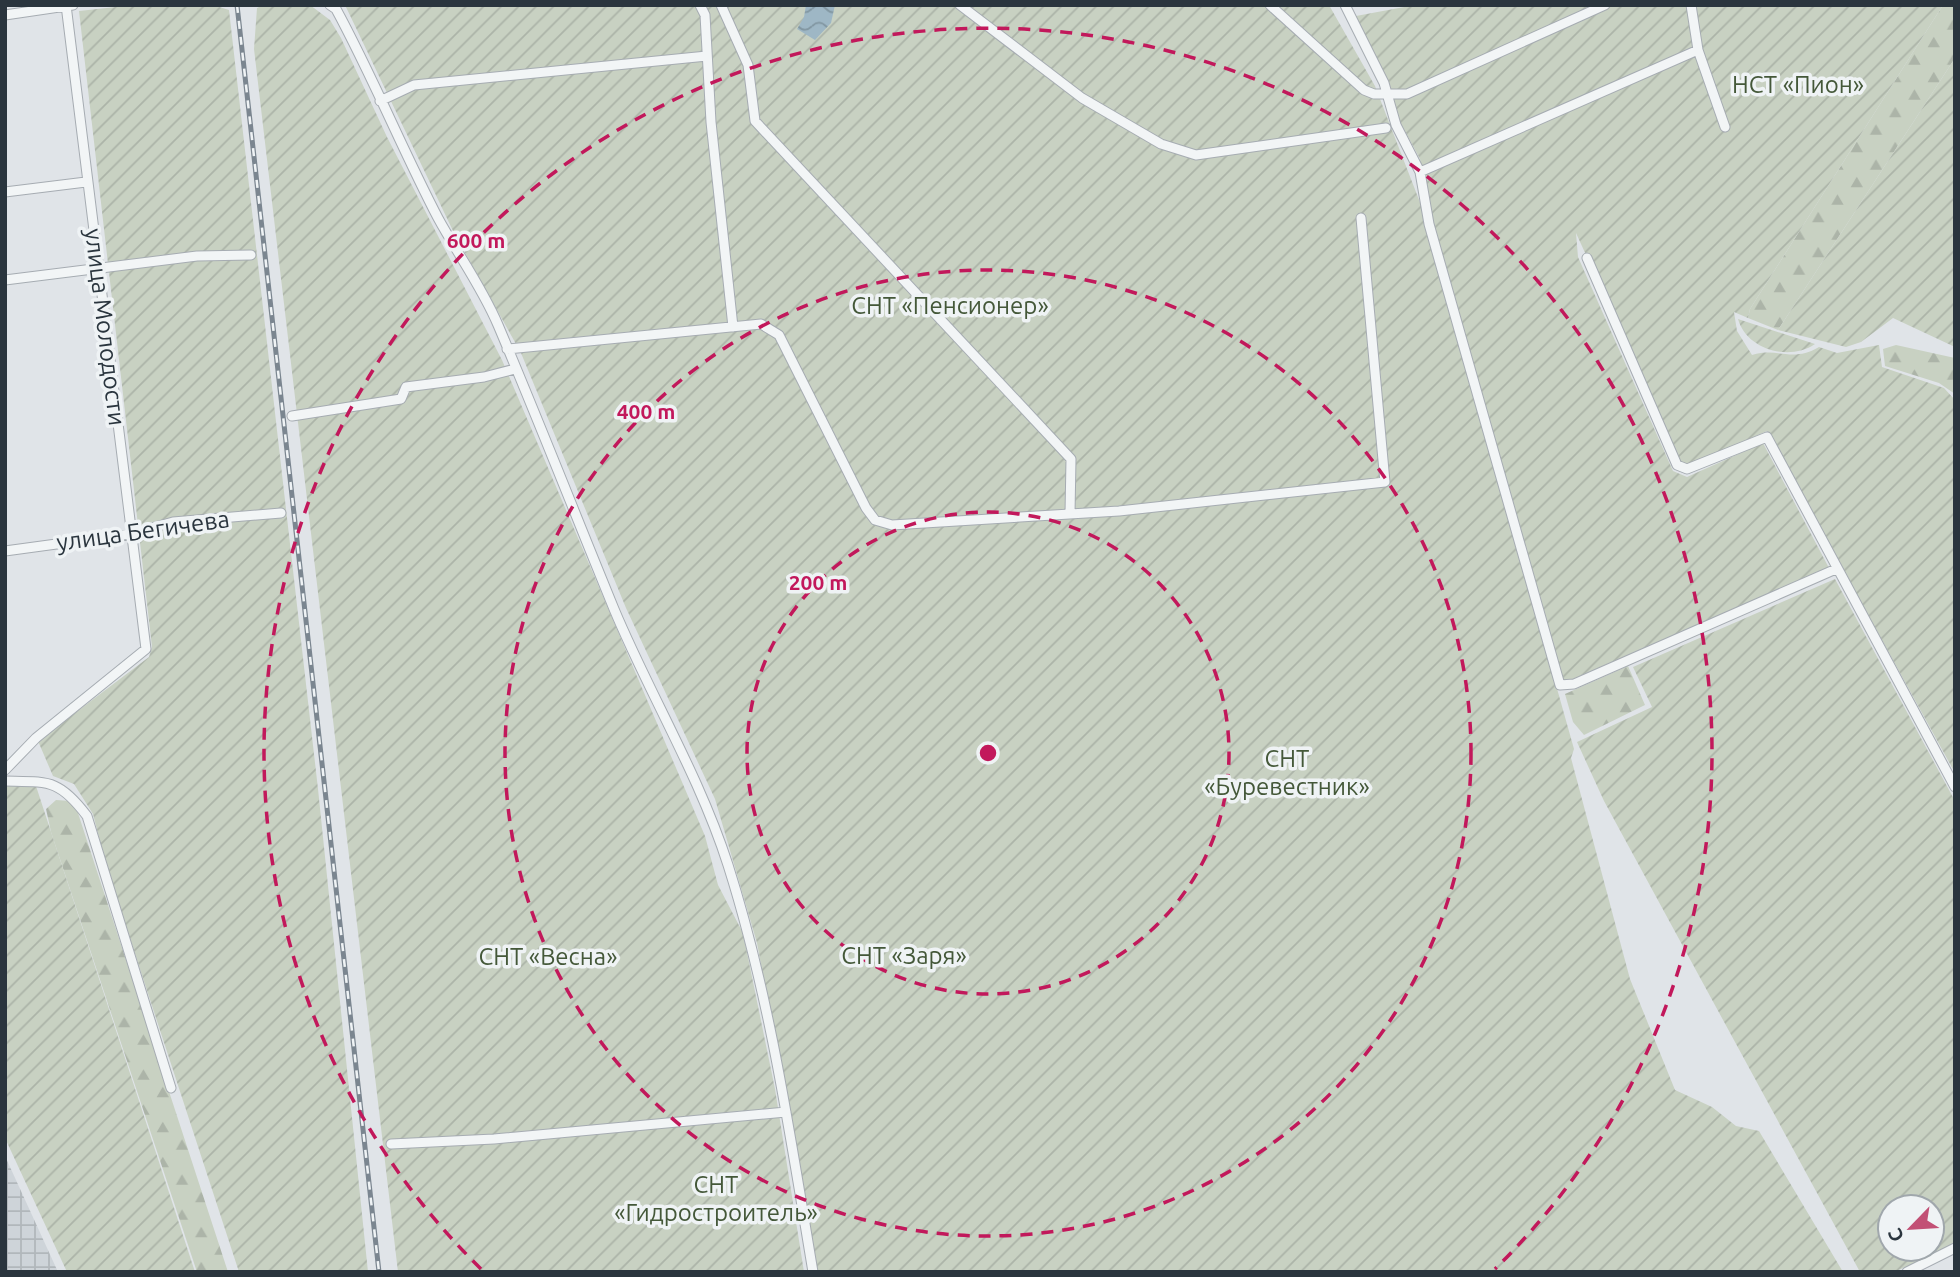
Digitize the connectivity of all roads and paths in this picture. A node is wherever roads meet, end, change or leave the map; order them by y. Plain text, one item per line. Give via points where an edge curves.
1 (73, 5) edge
2 (330, 5) edge
3 (700, 5) edge
4 (720, 5) edge
5 (960, 5) edge
6 (1270, 5) edge
7 (1345, 5) edge
8 (1605, 5) edge
9 (1691, 5) edge
10 (66, 6) edge
11 (5, 15) edge
12 (1698, 50) junction
13 (707, 55) junction
14 (1385, 94) junction
15 (380, 101) junction
16 (1725, 127) dead end
17 (1386, 128) dead end
18 (1420, 172) junction
19 (86, 182) junction
20 (5, 192) edge
21 (1361, 218) dead end
22 (251, 255) dead end
23 (1587, 258) dead end
24 (97, 268) junction
25 (5, 280) edge
26 (733, 327) junction
27 (507, 349) junction
28 (515, 369) junction
29 (292, 416) dead end
30 (281, 513) dead end
31 (1070, 514) junction
32 (130, 534) junction
33 (5, 551) edge
34 (1836, 569) junction
35 (5, 770) edge
36 (5, 781) edge
37 (1955, 787) edge
38 (171, 1088) dead end
39 (786, 1112) junction
40 (391, 1144) dead end
41 (1955, 1248) edge
42 (813, 1272) edge
43 (1907, 1272) edge

1 - 10 street
2 - 15 street via 360,54
3 - 13 street via 705,15
4 - 31 street via 748,65 755,121 1070,458
5 - 17 street via 1082,98 1161,144 1196,155
6 - 14 street via 1364,90
7 - 14 street via 1384,83
8 - 14 street via 1407,94
9 - 12 street
10 - 11 street
10 - 19 street, улица Молодости
12 - 16 street
12 - 18 street
13 - 15 street via 414,85
13 - 26 street
14 - 18 street
15 - 27 street via 439,220 498,323
18 - 34 street via 1429,224 1560,685 1574,684
19 - 20 street
19 - 24 street, улица Молодости
21 - 31 street via 1385,482
22 - 24 street via 197,256
23 - 34 street via 1677,465 1687,469 1767,436
24 - 25 street
24 - 32 street, улица Молодости
26 - 27 street
26 - 31 street via 761,324 779,335 874,520 892,525
27 - 28 street
28 - 29 street via 406,387 401,399
28 - 39 street via 615,612 723,851 751,945
30 - 32 street, улица Бегичева via 173,522
32 - 33 street, улица Бегичева
32 - 35 street, улица Молодости via 146,649 36,738
34 - 37 street
36 - 38 street via 45,782 68,791 87,816
39 - 40 street
39 - 42 street
41 - 43 street

